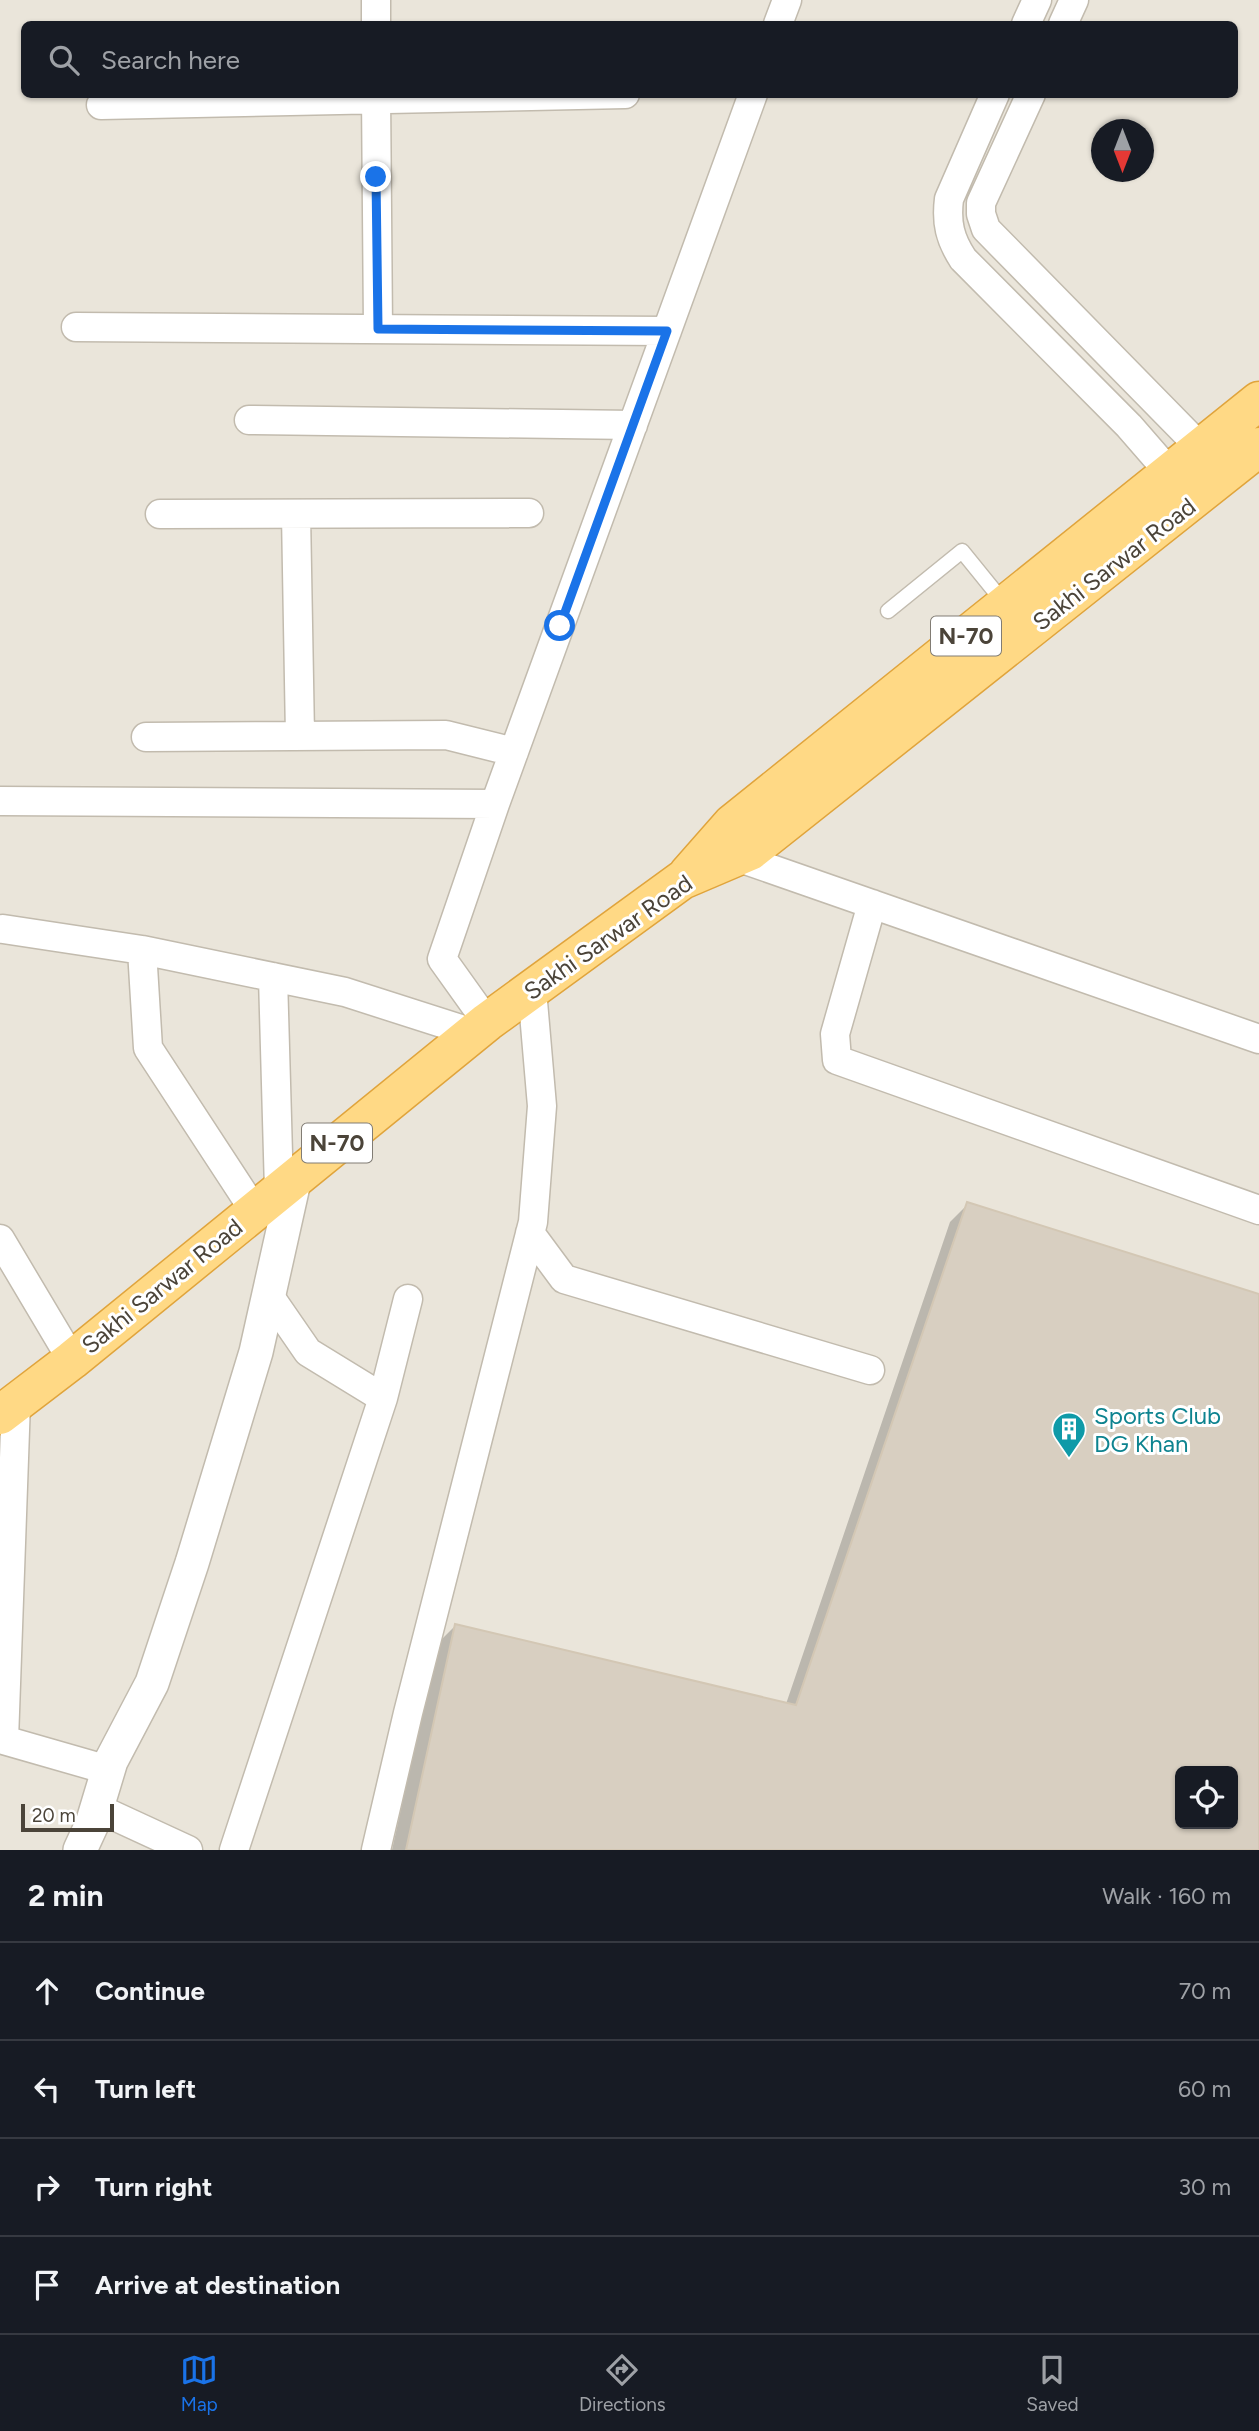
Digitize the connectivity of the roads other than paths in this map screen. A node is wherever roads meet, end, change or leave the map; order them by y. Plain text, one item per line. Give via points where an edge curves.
1 (376, 0) edge
2 (787, 0) edge
3 (1037, 0) edge
4 (376, 21) edge
5 (779, 21) edge
6 (1027, 21) edge
7 (342, 98) edge
8 (376, 98) edge
9 (752, 98) edge
10 (993, 98) edge
11 (1029, 98) edge
12 (101, 105) dead end
13 (1027, 272) junction
14 (1004, 301) junction
15 (76, 327) dead end
16 (378, 329) junction
17 (667, 331) junction
18 (1259, 401) edge
19 (249, 420) dead end
20 (633, 425) junction
21 (1259, 447) edge
22 (1201, 448) junction
23 (1169, 472) junction
24 (529, 513) dead end
25 (160, 514) dead end
26 (296, 514) junction
27 (888, 611) dead end
28 (1016, 618) junction
29 (300, 736) junction
30 (146, 737) dead end
31 (514, 752) junction
32 (0, 800) edge
33 (495, 804) junction
34 (737, 857) junction
35 (682, 880) junction
36 (872, 904) junction
37 (3, 929) dead end
38 (142, 950) junction
39 (273, 977) junction
40 (532, 989) junction
41 (480, 1028) junction
42 (1259, 1039) edge
43 (276, 1192) junction
44 (1259, 1210) edge
45 (530, 1233) junction
46 (0, 1239) edge
47 (268, 1294) junction
48 (408, 1299) dead end
49 (72, 1360) junction
50 (870, 1370) dead end
51 (383, 1398) junction
52 (8, 1409) edge
53 (2, 1739) edge
54 (108, 1770) junction
55 (97, 1808) junction
56 (80, 1850) edge
57 (188, 1850) edge
58 (234, 1850) edge
59 (376, 1850) edge

1 - 4 street
2 - 5 street
3 - 6 street
7 - 12 street
8 - 16 street
9 - 17 street
10 - 14 street via 949,200 947,217 953,244 963,259
11 - 13 street via 981,204 986,229
13 - 14 street
13 - 22 street
14 - 23 street
15 - 16 street
16 - 17 street
17 - 20 street
18 - 22 highway, N-70
19 - 20 street
20 - 31 street
21 - 28 highway, Sakhi Sarwar Road / N-70
22 - 23 highway, N-70
23 - 28 highway, N-70
24 - 26 street
25 - 26 street
26 - 29 street
27 - 28 lane via 962,551
28 - 34 highway, Sakhi Sarwar Road / N-70 via 750,851
28 - 35 highway, N-70 via 732,824
29 - 30 street
29 - 31 street via 446,735
31 - 33 street
32 - 33 street
33 - 41 street via 442,959
34 - 35 highway, Sakhi Sarwar Road / N-70
34 - 36 street
35 - 40 highway, Sakhi Sarwar Road / N-70
36 - 42 street
36 - 44 street via 835,1034 837,1060
37 - 38 street
38 - 39 street
38 - 43 street via 148,1048
39 - 41 street
39 - 43 street
40 - 41 highway, Sakhi Sarwar Road / N-70
40 - 45 street via 542,1106
41 - 43 highway, Sakhi Sarwar Road / N-70
43 - 47 street
43 - 49 highway, Sakhi Sarwar Road / N-70
45 - 50 street via 564,1279
45 - 59 street
46 - 49 street
47 - 51 street via 308,1352
47 - 54 street via 256,1352 152,1683
48 - 51 street
49 - 52 highway, Sakhi Sarwar Road / N-70
51 - 58 street
52 - 53 street
53 - 54 street
54 - 55 street
55 - 56 street
55 - 57 street

